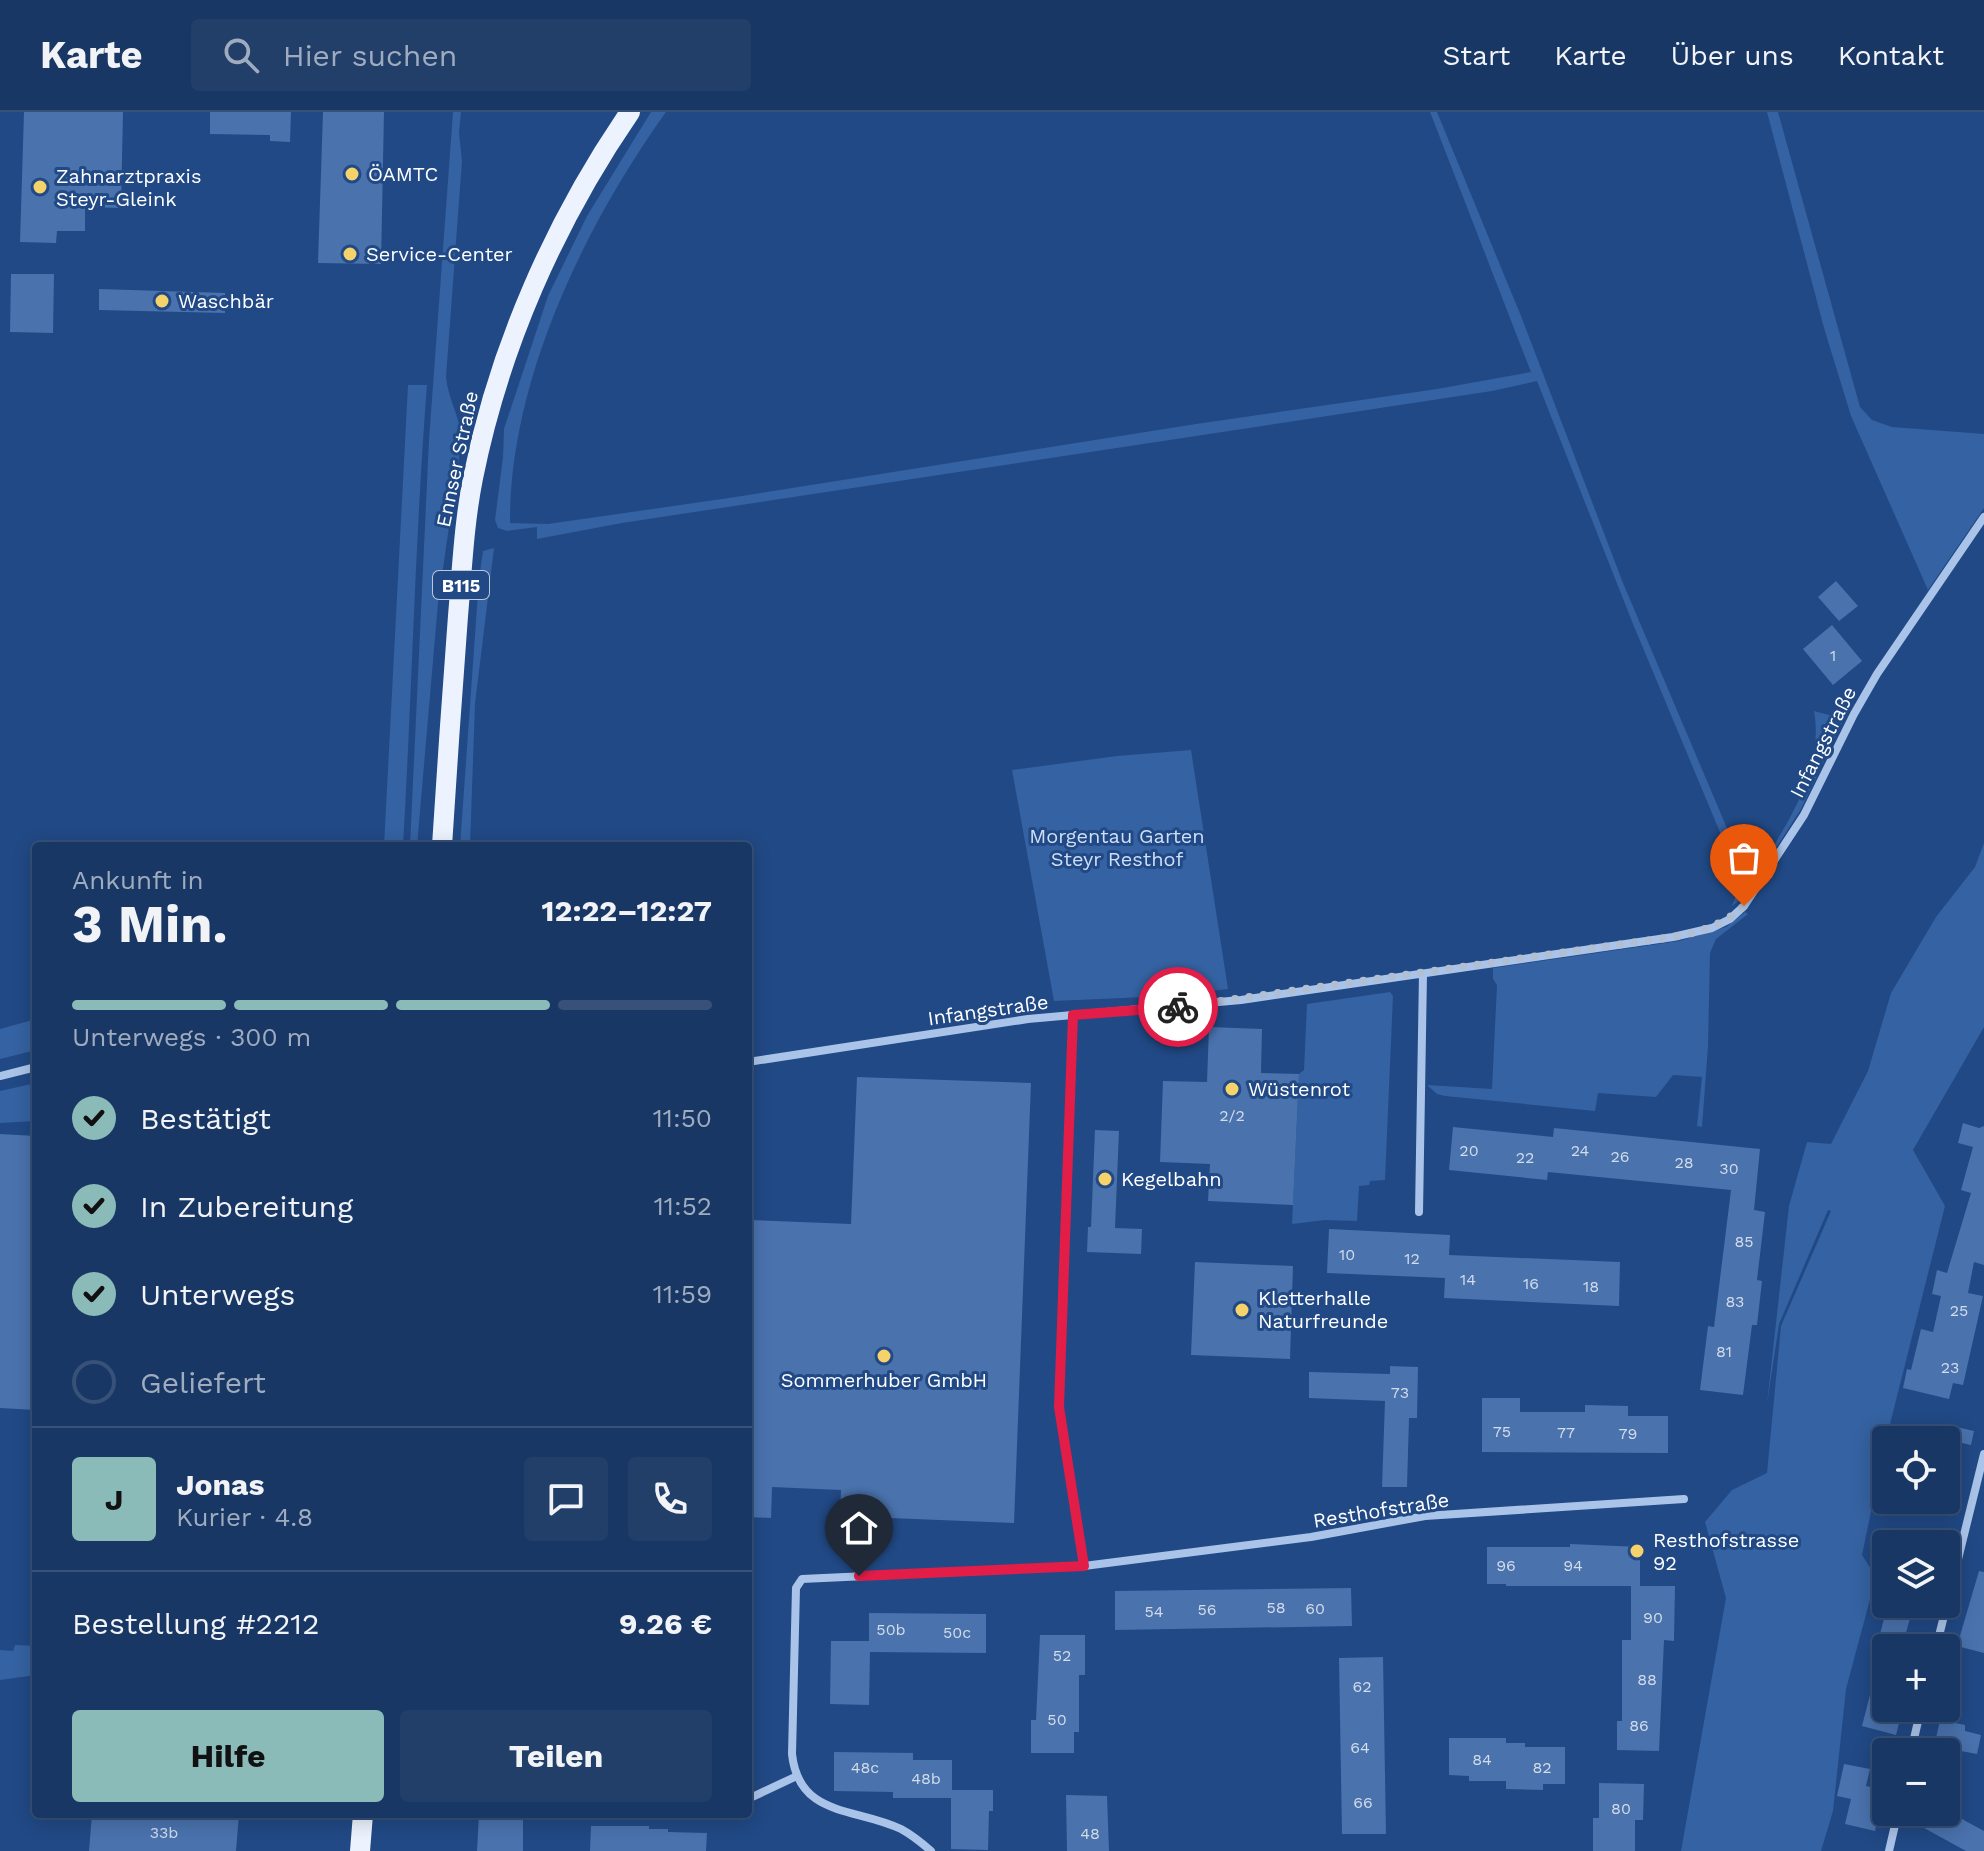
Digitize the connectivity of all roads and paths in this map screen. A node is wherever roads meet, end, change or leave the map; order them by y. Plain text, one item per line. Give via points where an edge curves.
1 (630, 112) edge
2 (1984, 517) edge
3 (442, 842) edge
4 (1423, 974) junction
5 (1073, 1015) junction
6 (752, 1061) edge
7 (32, 1068) edge
8 (0, 1076) edge
9 (1419, 1212) dead end
10 (1984, 1454) edge
11 (1982, 1470) edge
12 (1684, 1499) dead end
13 (1084, 1566) junction
14 (1940, 1634) edge
15 (797, 1776) junction
16 (752, 1797) edge
17 (363, 1818) edge
18 (1895, 1826) edge
19 (360, 1851) edge
20 (931, 1851) edge
21 (1889, 1851) edge

1 - 3 main road, Ennser Straße / B115 via 555,241 512,344 484,431 465,536
2 - 4 street, Infangstraße via 1877,674 1804,815 1756,890 1730,919 1673,937
4 - 5 street, Infangstraße via 1193,1006
4 - 9 street
5 - 6 street, Infangstraße
5 - 13 street via 1059,1407
7 - 8 street
10 - 11 street
11 - 14 street
12 - 13 street, Resthofstraße via 1425,1516 1311,1537
13 - 15 street, Resthofstraße via 799,1581 792,1754
15 - 16 street
15 - 20 street via 815,1801 899,1828
17 - 19 main road
18 - 21 street

